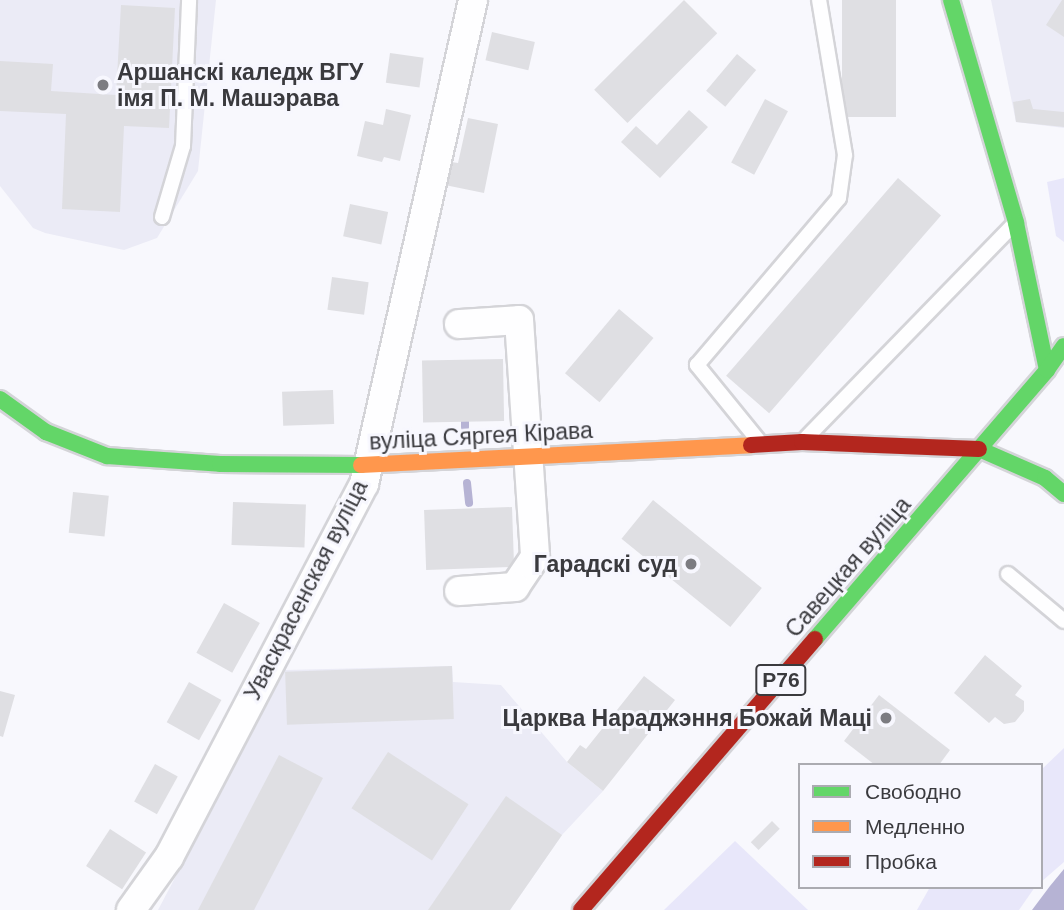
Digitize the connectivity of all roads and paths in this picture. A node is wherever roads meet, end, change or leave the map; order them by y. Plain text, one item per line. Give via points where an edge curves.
1 (189, 0) edge
2 (473, 0) edge
3 (819, 0) edge
4 (951, 0) edge
5 (162, 217) dead end
6 (1016, 223) junction
7 (459, 324) dead end
8 (1064, 346) edge
9 (1047, 370) junction
10 (0, 399) edge
11 (802, 442) junction
12 (761, 444) junction
13 (979, 449) junction
14 (528, 455) junction
15 (367, 465) junction
16 (1064, 494) edge
17 (1008, 574) dead end
18 (459, 591) dead end
19 (1064, 621) edge
20 (131, 910) edge
21 (581, 910) edge

1 - 5 lane via 183,146
2 - 15 street, Уваскрасенская вуліца
3 - 12 lane via 845,155 839,198 697,365
4 - 6 main road
6 - 9 main road
6 - 11 lane
7 - 14 street via 519,320
8 - 9 main road, Савецкая вуліца / Р76
9 - 13 main road, Савецкая вуліца / Р76
10 - 15 main road, вуліца Сяргея Кірава via 46,432 107,456 220,464
11 - 12 main road, вуліца Сяргея Кірава
11 - 13 main road, вуліца Сяргея Кірава
12 - 14 main road, вуліца Сяргея Кірава
13 - 16 main road via 1045,478
13 - 21 main road, Савецкая вуліца / Р76
14 - 15 main road, вуліца Сяргея Кірава
14 - 18 street via 535,557 515,587
15 - 20 street, Уваскрасенская вуліца via 364,484 169,857
17 - 19 lane

